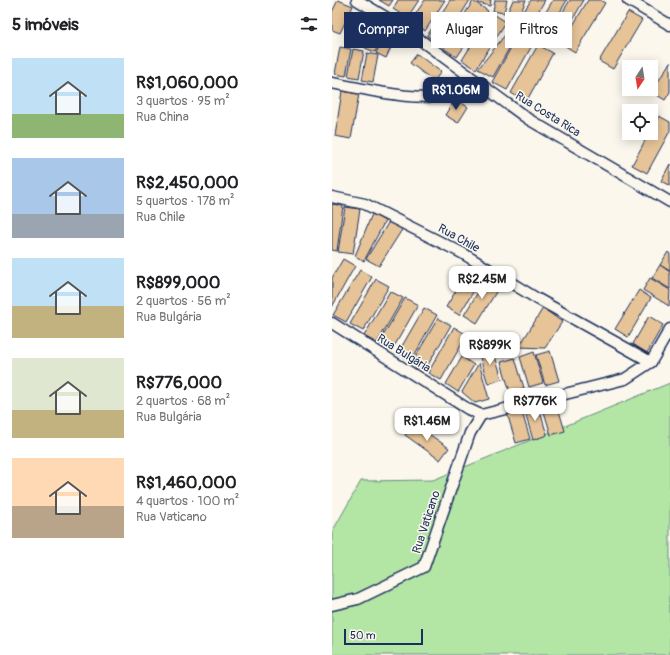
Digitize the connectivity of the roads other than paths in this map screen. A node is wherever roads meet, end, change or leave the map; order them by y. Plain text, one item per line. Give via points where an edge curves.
1 (357, 0) edge
2 (628, 0) edge
3 (670, 25) edge
4 (468, 75) junction
5 (332, 83) edge
6 (332, 197) edge
7 (670, 202) edge
8 (332, 323) edge
9 (670, 329) edge
10 (651, 362) junction
11 (481, 415) junction
12 (332, 606) edge

1 - 4 street, Rua Costa Rica via 404,28
2 - 3 street
4 - 5 street via 453,91 440,96 416,98
4 - 7 street, Rua Costa Rica via 528,119
6 - 10 street, Rua Chile via 364,204 455,250
8 - 11 street, Rua Bulgária
9 - 10 street
10 - 11 street via 625,379
11 - 12 street, Rua Vaticano via 470,432 424,567 358,599

